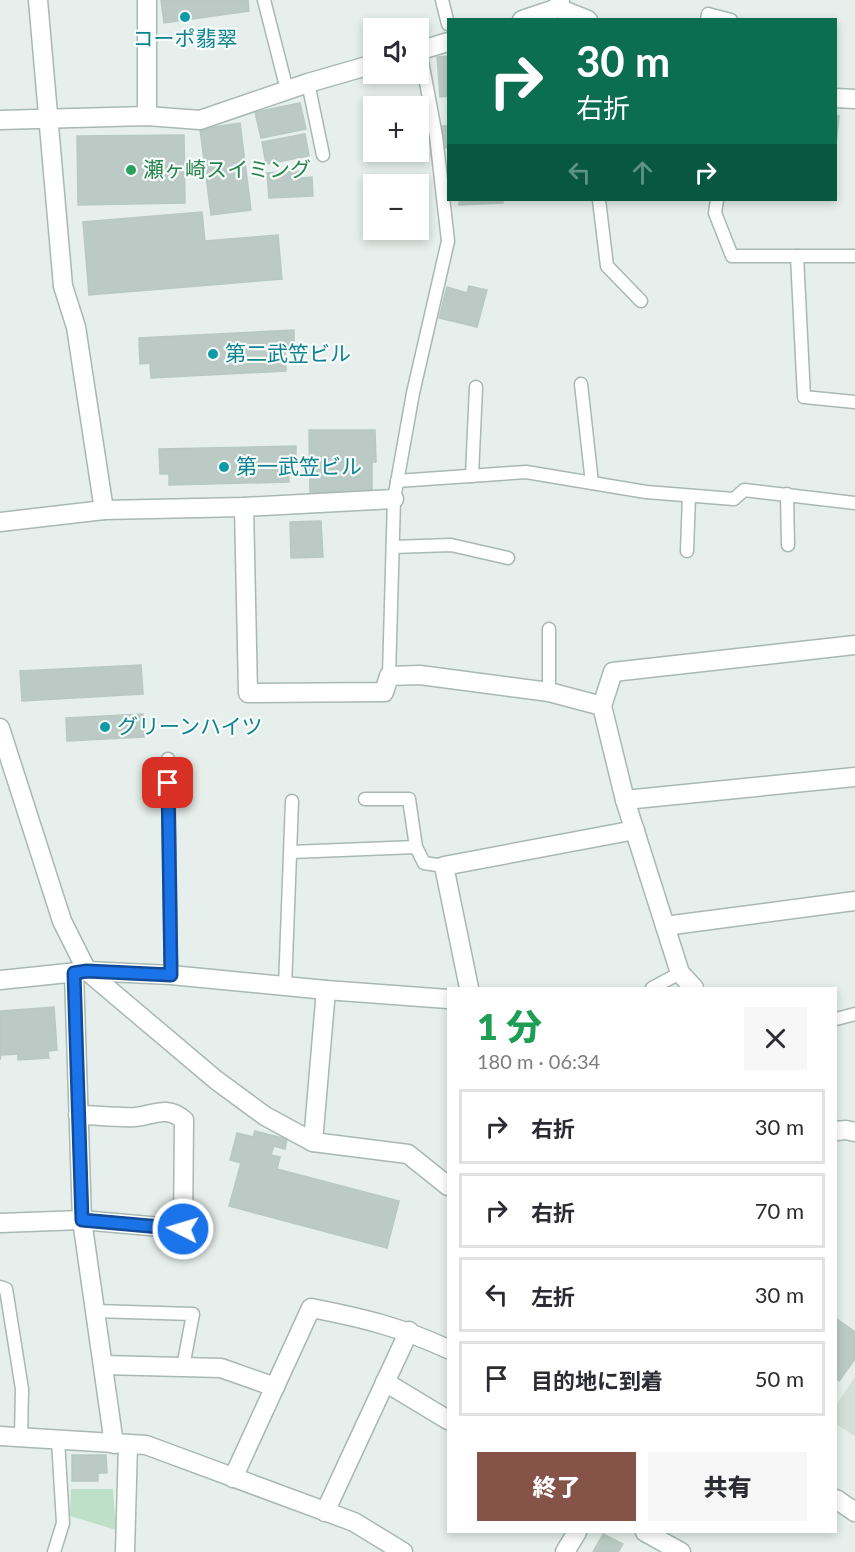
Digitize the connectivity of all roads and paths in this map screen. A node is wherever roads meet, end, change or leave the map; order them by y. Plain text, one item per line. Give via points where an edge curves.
1 (38, 0) edge
2 (147, 0) edge
3 (264, 0) edge
4 (442, 0) edge
5 (559, 4) edge
6 (527, 18) edge
7 (584, 18) edge
8 (707, 18) edge
9 (723, 18) edge
10 (447, 20) edge
11 (447, 42) edge
12 (429, 47) edge
13 (363, 67) edge
14 (308, 83) junction
15 (426, 84) edge
16 (287, 90) junction
17 (837, 98) edge
18 (855, 99) edge
19 (147, 116) junction
20 (47, 118) junction
21 (0, 120) edge
22 (323, 155) dead end
23 (600, 201) edge
24 (717, 201) edge
25 (797, 256) junction
26 (855, 256) edge
27 (641, 301) dead end
28 (582, 384) dead end
29 (476, 387) dead end
30 (855, 402) edge
31 (472, 476) junction
32 (398, 481) junction
33 (592, 483) junction
34 (787, 494) junction
35 (689, 496) junction
36 (394, 499) junction
37 (855, 503) edge
38 (244, 507) junction
39 (104, 510) junction
40 (0, 522) edge
41 (788, 545) dead end
42 (393, 547) junction
43 (687, 551) dead end
44 (508, 558) dead end
45 (549, 629) dead end
46 (855, 645) edge
47 (389, 676) junction
48 (549, 692) junction
49 (602, 706) junction
50 (0, 728) edge
51 (168, 759) dead end
52 (855, 777) edge
53 (365, 799) dead end
54 (625, 800) junction
55 (292, 801) dead end
56 (635, 830) junction
57 (416, 847) junction
58 (291, 852) junction
59 (444, 866) junction
60 (855, 901) edge
61 (665, 926) junction
62 (81, 972) junction
63 (680, 973) junction
64 (171, 975) junction
65 (0, 980) edge
66 (285, 987) junction
67 (469, 987) edge
68 (654, 987) edge
69 (693, 987) edge
70 (326, 990) junction
71 (447, 999) edge
72 (855, 1014) edge
73 (837, 1019) edge
74 (78, 1115) junction
75 (837, 1131) edge
76 (855, 1132) edge
77 (313, 1142) junction
78 (447, 1185) edge
79 (82, 1220) junction
80 (0, 1223) edge
81 (0, 1287) edge
82 (95, 1311) junction
83 (408, 1331) junction
84 (447, 1349) edge
85 (103, 1365) junction
86 (183, 1367) junction
87 (385, 1382) junction
88 (275, 1387) junction
89 (447, 1419) edge
90 (0, 1436) edge
91 (21, 1437) junction
92 (58, 1440) junction
93 (121, 1444) junction
94 (232, 1478) junction
95 (837, 1500) edge
96 (326, 1512) junction
97 (855, 1512) edge
98 (576, 1533) edge
99 (647, 1533) edge
100 (54, 1552) edge
101 (126, 1552) edge
102 (403, 1552) edge
103 (565, 1552) edge
104 (681, 1552) edge

1 - 20 street
2 - 19 street
3 - 16 lane
4 - 10 lane
5 - 6 street
5 - 7 street
8 - 9 lane via 708,14
11 - 12 street
13 - 14 street
14 - 16 street
14 - 22 lane
15 - 32 lane via 448,241 413,393
16 - 19 street via 200,120
17 - 18 street
19 - 20 street
20 - 21 street
20 - 39 street via 63,286 76,327
23 - 27 lane via 607,266
24 - 25 lane via 715,213 732,256
25 - 26 lane
25 - 30 lane via 804,397
28 - 33 lane
29 - 31 lane
31 - 32 lane
31 - 33 lane via 526,472
32 - 36 lane
33 - 35 lane
34 - 35 lane via 744,490 734,499
34 - 37 lane
34 - 41 lane
35 - 43 lane
36 - 38 street
36 - 42 lane
38 - 39 street
38 - 47 street via 248,693 384,692
39 - 40 street
42 - 44 lane via 451,545
42 - 47 lane
45 - 48 lane
46 - 49 street via 613,672
47 - 48 street via 420,675
48 - 49 street
49 - 54 street
50 - 62 street
51 - 64 lane
52 - 54 street
53 - 57 lane via 409,799
54 - 56 street
55 - 58 lane
56 - 59 street
56 - 61 street
57 - 58 lane
57 - 59 lane via 424,863
58 - 66 lane
59 - 67 street
60 - 61 street
61 - 63 street
62 - 64 street
62 - 65 street
62 - 74 street
62 - 77 street via 265,1116
63 - 68 lane
63 - 69 street
64 - 66 street
66 - 70 street
70 - 71 street
70 - 77 street
72 - 73 lane
74 - 79 street
74 - 79 street via 135,1117 160,1112 176,1113 184,1120 183,1229
75 - 76 street
77 - 78 street via 408,1154
79 - 80 street
79 - 82 street
81 - 91 lane via 6,1289 22,1389
82 - 85 street
82 - 86 lane via 193,1314
83 - 84 street
83 - 87 street
83 - 88 street via 311,1308
85 - 86 street
85 - 93 street
86 - 88 street via 221,1368
87 - 89 street
87 - 96 street
88 - 94 street
90 - 91 street
91 - 92 street
92 - 93 street
92 - 100 lane via 63,1523
93 - 94 street via 146,1445
93 - 101 street
94 - 96 street
95 - 97 street
96 - 102 street via 354,1522
98 - 103 street
99 - 104 street

